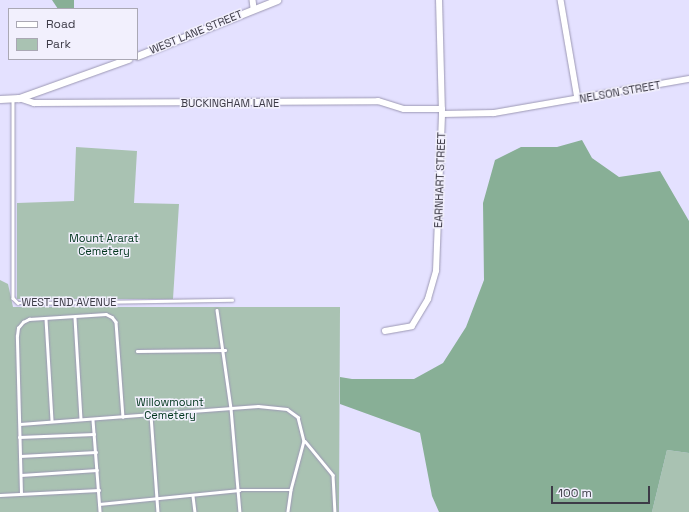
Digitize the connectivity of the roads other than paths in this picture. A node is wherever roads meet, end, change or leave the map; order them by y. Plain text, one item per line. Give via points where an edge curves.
1 (253, 0) edge
2 (277, 0) edge
3 (439, 0) edge
4 (561, 0) edge
5 (254, 8) junction
6 (138, 56) edge
7 (125, 60) edge
8 (689, 79) edge
9 (16, 98) junction
10 (0, 99) edge
11 (578, 99) junction
12 (550, 104) joint
13 (442, 112) junction
14 (232, 300) dead end
15 (217, 310) dead end
16 (75, 318) junction
17 (46, 319) junction
18 (385, 331) dead end
19 (225, 350) junction
20 (138, 351) dead end
21 (231, 408) junction
22 (151, 415) junction
23 (123, 417) junction
24 (80, 419) junction
25 (93, 420) junction
26 (52, 422) junction
27 (20, 424) junction
28 (94, 434) junction
29 (19, 437) junction
30 (304, 441) junction
31 (96, 452) junction
32 (20, 456) junction
33 (97, 470) junction
34 (21, 475) junction
35 (99, 490) junction
36 (239, 490) junction
37 (291, 490) junction
38 (21, 494) junction
39 (0, 495) edge
40 (193, 496) junction
41 (157, 498) junction
42 (100, 504) junction
43 (100, 512) edge
44 (158, 512) edge
45 (195, 512) edge
46 (240, 512) edge
47 (288, 512) edge
48 (335, 512) edge

1 - 5 street
2 - 5 street, WEST LANE STREET
3 - 13 street, EARNHART STREET
4 - 11 street
5 - 6 street, WEST LANE STREET
7 - 9 street
8 - 11 street, NELSON STREET
9 - 10 street
9 - 13 street, BUCKINGHAM LANE via 34,103 378,101 404,109
9 - 14 lane, WEST END AVENUE via 13,298 18,303
11 - 12 street, NELSON STREET
12 - 13 street, BUCKINGHAM LANE via 494,113
13 - 18 street, EARNHART STREET via 436,271 428,299 412,326
15 - 19 lane
16 - 17 lane
16 - 23 lane via 106,314 116,322
16 - 24 lane
17 - 26 lane
17 - 27 lane via 29,319 18,328
19 - 20 lane
19 - 21 lane
21 - 22 lane
21 - 30 lane via 258,406 287,409 298,416
21 - 36 lane
22 - 23 lane
22 - 41 lane
23 - 25 lane
24 - 25 lane
24 - 26 lane
25 - 28 lane
26 - 27 lane
27 - 29 lane
28 - 29 lane
28 - 31 lane
29 - 32 lane
30 - 37 lane
30 - 48 lane via 333,475
31 - 32 lane
31 - 33 lane
32 - 34 lane
33 - 34 lane
33 - 35 lane
34 - 38 lane
35 - 38 lane
35 - 42 lane
36 - 37 lane
36 - 40 lane
36 - 46 lane
37 - 47 lane
38 - 39 lane
40 - 41 lane
40 - 45 lane
41 - 42 lane
41 - 44 lane
42 - 43 lane

